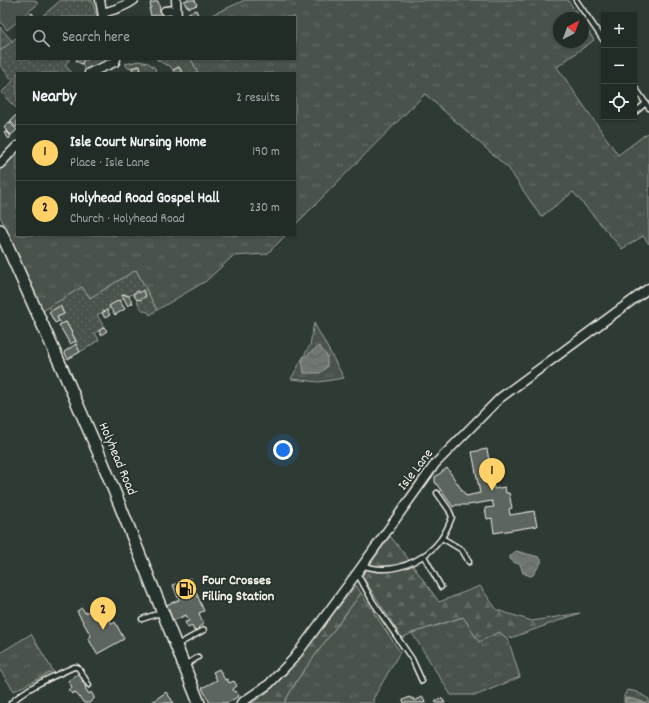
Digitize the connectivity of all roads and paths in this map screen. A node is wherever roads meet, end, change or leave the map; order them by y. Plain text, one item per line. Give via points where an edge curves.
1 (100, 0) edge
2 (134, 0) edge
3 (176, 0) edge
4 (576, 0) edge
5 (166, 11) dead end
6 (176, 13) edge
7 (103, 15) edge
8 (601, 37) edge
9 (115, 60) edge
10 (91, 72) edge
11 (637, 90) edge
12 (646, 103) junction
13 (649, 108) edge
14 (637, 110) edge
15 (16, 147) edge
16 (0, 164) edge
17 (0, 230) edge
18 (649, 288) edge
19 (437, 493) dead end
20 (442, 538) junction
21 (424, 556) junction
22 (469, 562) dead end
23 (363, 566) junction
24 (357, 573) junction
25 (441, 587) dead end
26 (163, 612) junction
27 (142, 619) dead end
28 (204, 630) dead end
29 (176, 646) junction
30 (198, 657) dead end
31 (184, 666) junction
32 (422, 681) dead end
33 (89, 685) dead end
34 (11, 703) edge
35 (199, 703) edge
36 (241, 703) edge

1 - 7 street
2 - 7 street
3 - 6 street
4 - 8 lane
5 - 6 street
9 - 10 street
11 - 12 lane
12 - 13 lane
12 - 14 lane
15 - 16 street
17 - 26 main road, Holyhead Road via 97,449
18 - 23 street, Isle Lane via 500,398 435,464
19 - 20 lane via 452,517
20 - 21 lane
20 - 22 lane via 462,550
21 - 23 lane via 391,569
21 - 25 lane
23 - 24 street, Isle Lane
24 - 32 lane via 373,602 412,659
24 - 36 street, Isle Lane via 294,658 269,684
26 - 27 lane
26 - 29 main road, Holyhead Road
28 - 29 lane
29 - 31 main road, Holyhead Road
30 - 31 lane
31 - 35 main road, Holyhead Road
33 - 34 lane via 79,669 74,667 44,680

